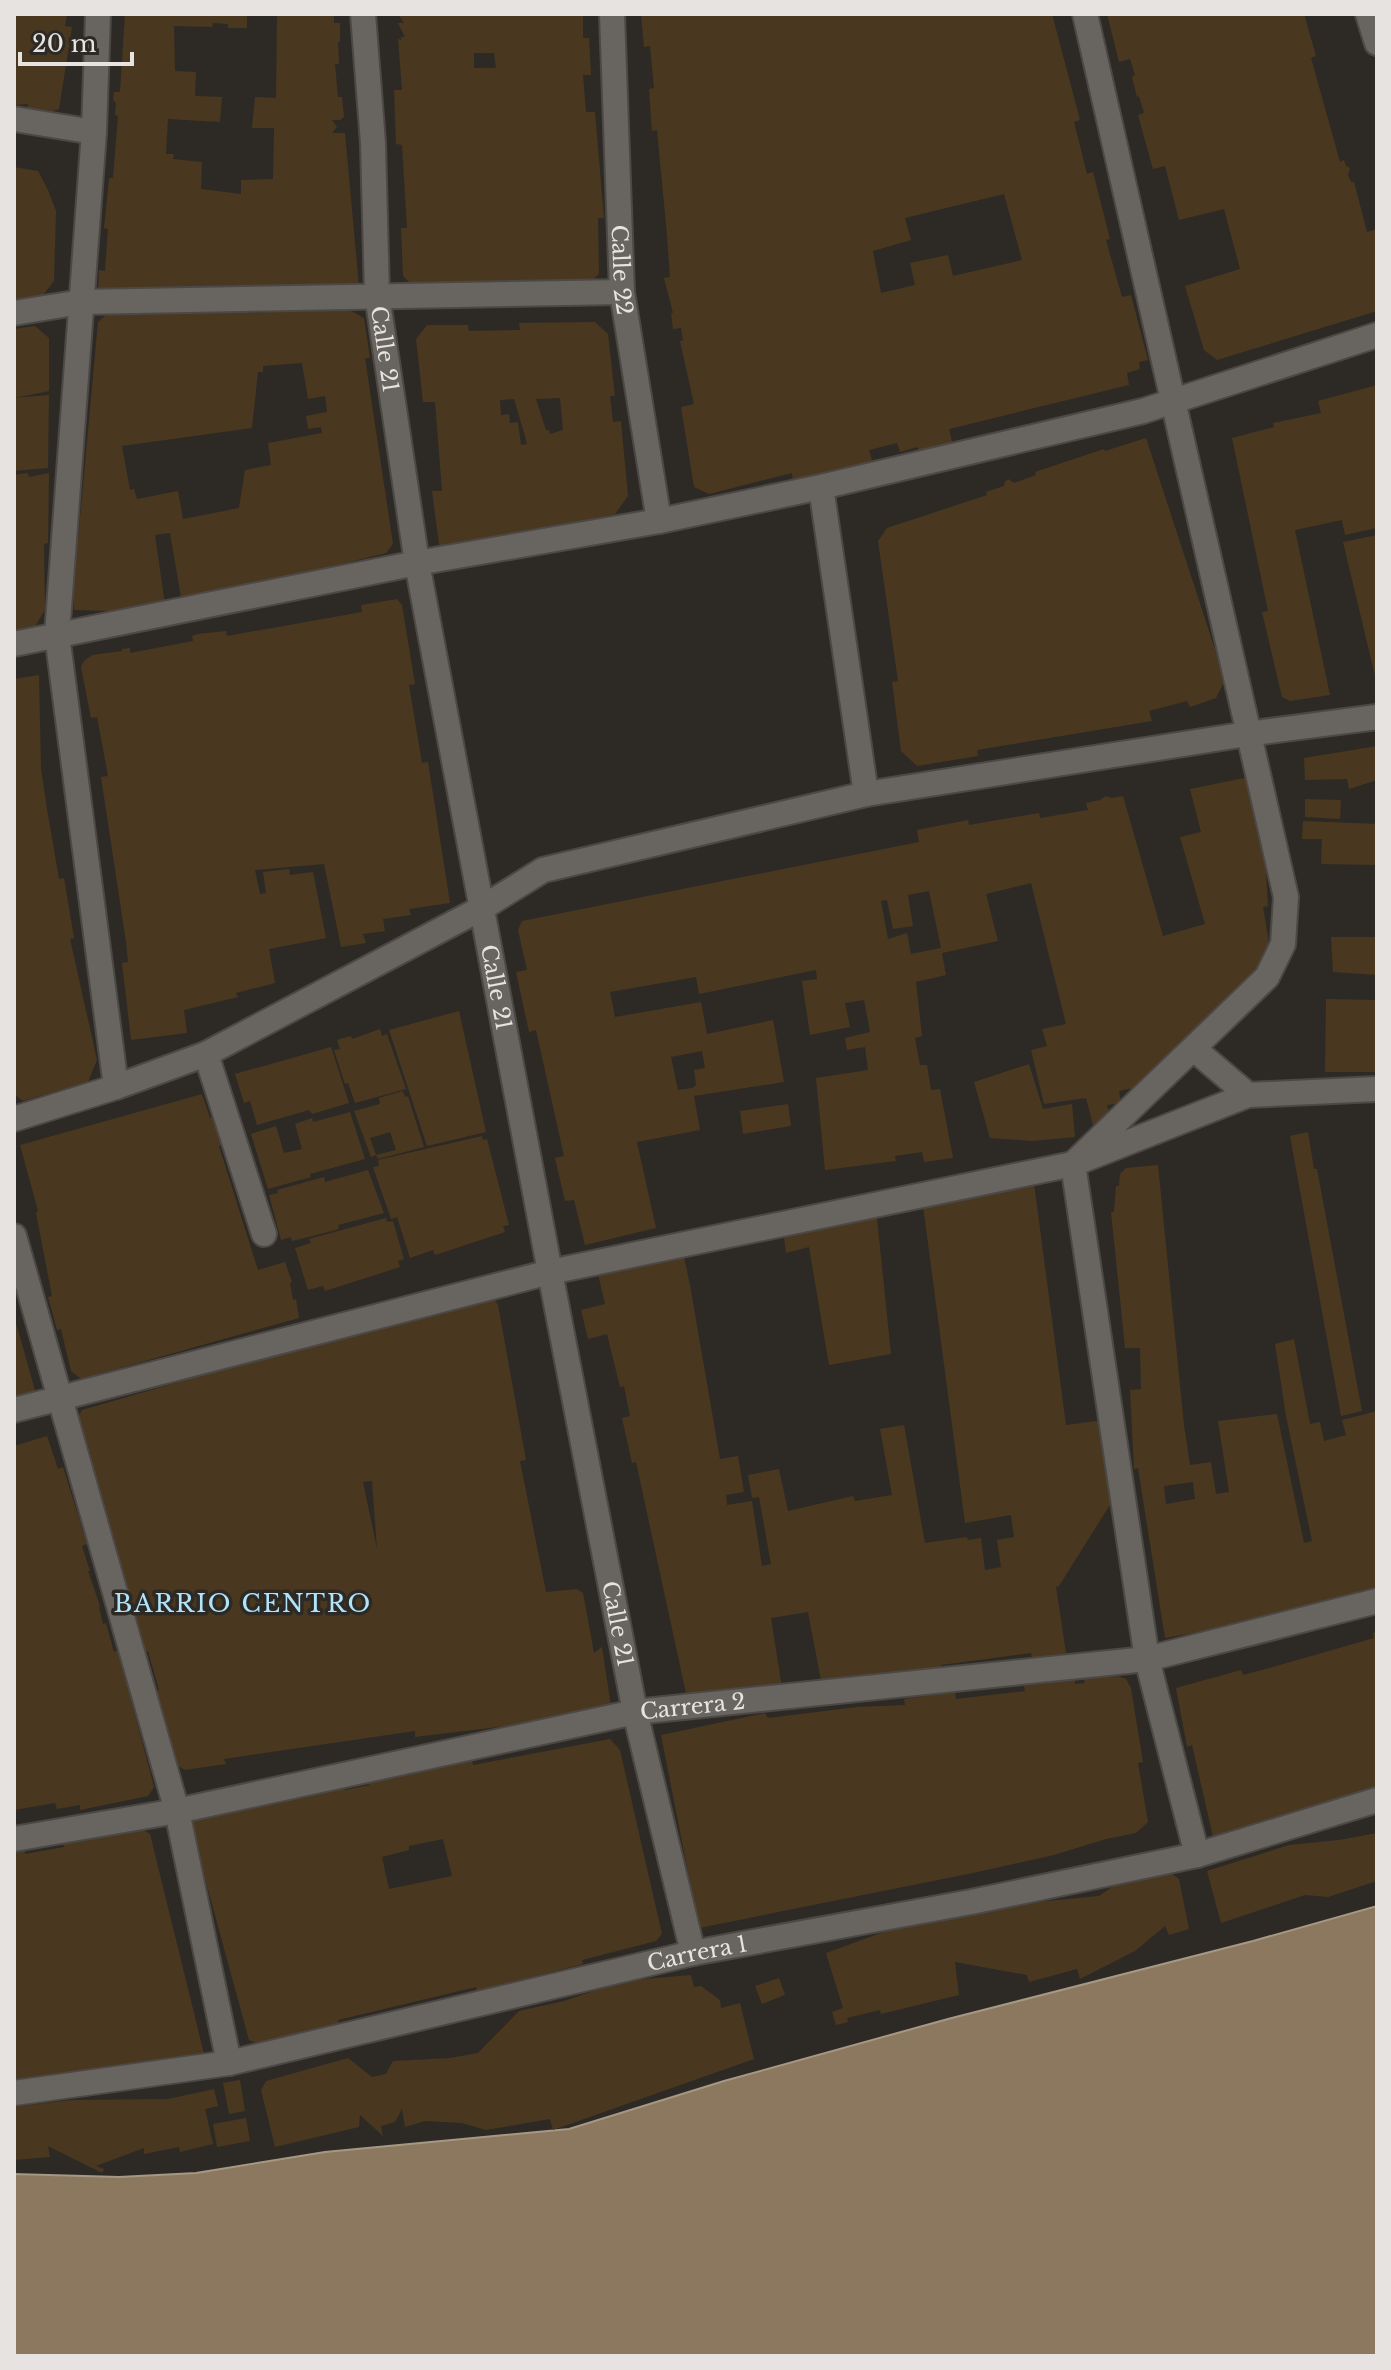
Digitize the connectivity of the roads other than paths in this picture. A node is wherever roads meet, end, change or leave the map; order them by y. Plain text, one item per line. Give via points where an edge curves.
1 (98, 14) edge
2 (363, 14) edge
3 (612, 14) edge
4 (1085, 14) edge
5 (1368, 14) edge
6 (1377, 43) edge
7 (14, 119) edge
8 (94, 132) junction
9 (622, 292) junction
10 (377, 295) junction
11 (81, 302) junction
12 (14, 313) edge
13 (1377, 335) edge
14 (1172, 402) junction
15 (821, 487) junction
16 (659, 521) junction
17 (417, 563) junction
18 (57, 635) junction
19 (14, 644) edge
20 (1377, 717) edge
21 (1247, 734) junction
22 (866, 794) junction
23 (482, 908) junction
24 (1194, 1049) junction
25 (206, 1054) junction
26 (116, 1087) junction
27 (1377, 1089) edge
28 (1248, 1095) junction
29 (14, 1119) edge
30 (1073, 1164) junction
31 (264, 1234) dead end
32 (14, 1236) edge
33 (550, 1272) junction
34 (59, 1398) junction
35 (14, 1410) edge
36 (1377, 1601) edge
37 (1147, 1659) junction
38 (635, 1712) junction
39 (1377, 1800) edge
40 (177, 1811) junction
41 (14, 1839) edge
42 (1197, 1855) junction
43 (693, 1953) junction
44 (229, 2063) junction
45 (14, 2093) edge

1 - 8 street
2 - 10 street, Calle 21
3 - 9 street, Calle 22
4 - 14 street
5 - 6 street
7 - 8 street
8 - 11 street
9 - 10 street
9 - 16 street, Calle 22
10 - 11 street
10 - 17 street, Calle 21
11 - 12 street
11 - 18 street
13 - 14 street
14 - 15 street
14 - 21 street
15 - 16 street
15 - 22 street
16 - 17 street
17 - 18 street
17 - 23 street, Calle 21
18 - 19 street
18 - 26 street
20 - 21 street
21 - 22 street
21 - 24 street via 1286,897 1283,944 1267,977
22 - 23 street via 543,870
23 - 25 street
23 - 33 street, Calle 21
24 - 28 street
24 - 30 street
25 - 26 street
25 - 31 street
26 - 29 street
27 - 28 street
28 - 30 street
30 - 33 street
30 - 37 street
32 - 34 street
33 - 34 street
33 - 38 street, Calle 21
34 - 35 street
34 - 40 street
36 - 37 street, Carrera 2
37 - 38 street, Carrera 2
37 - 42 street
38 - 40 street, Carrera 2
38 - 43 street, Calle 21
39 - 42 street, Carrera 1
40 - 41 street, Carrera 2
40 - 44 street
42 - 43 street, Carrera 1
43 - 44 street, Carrera 1
44 - 45 street, Carrera 1

